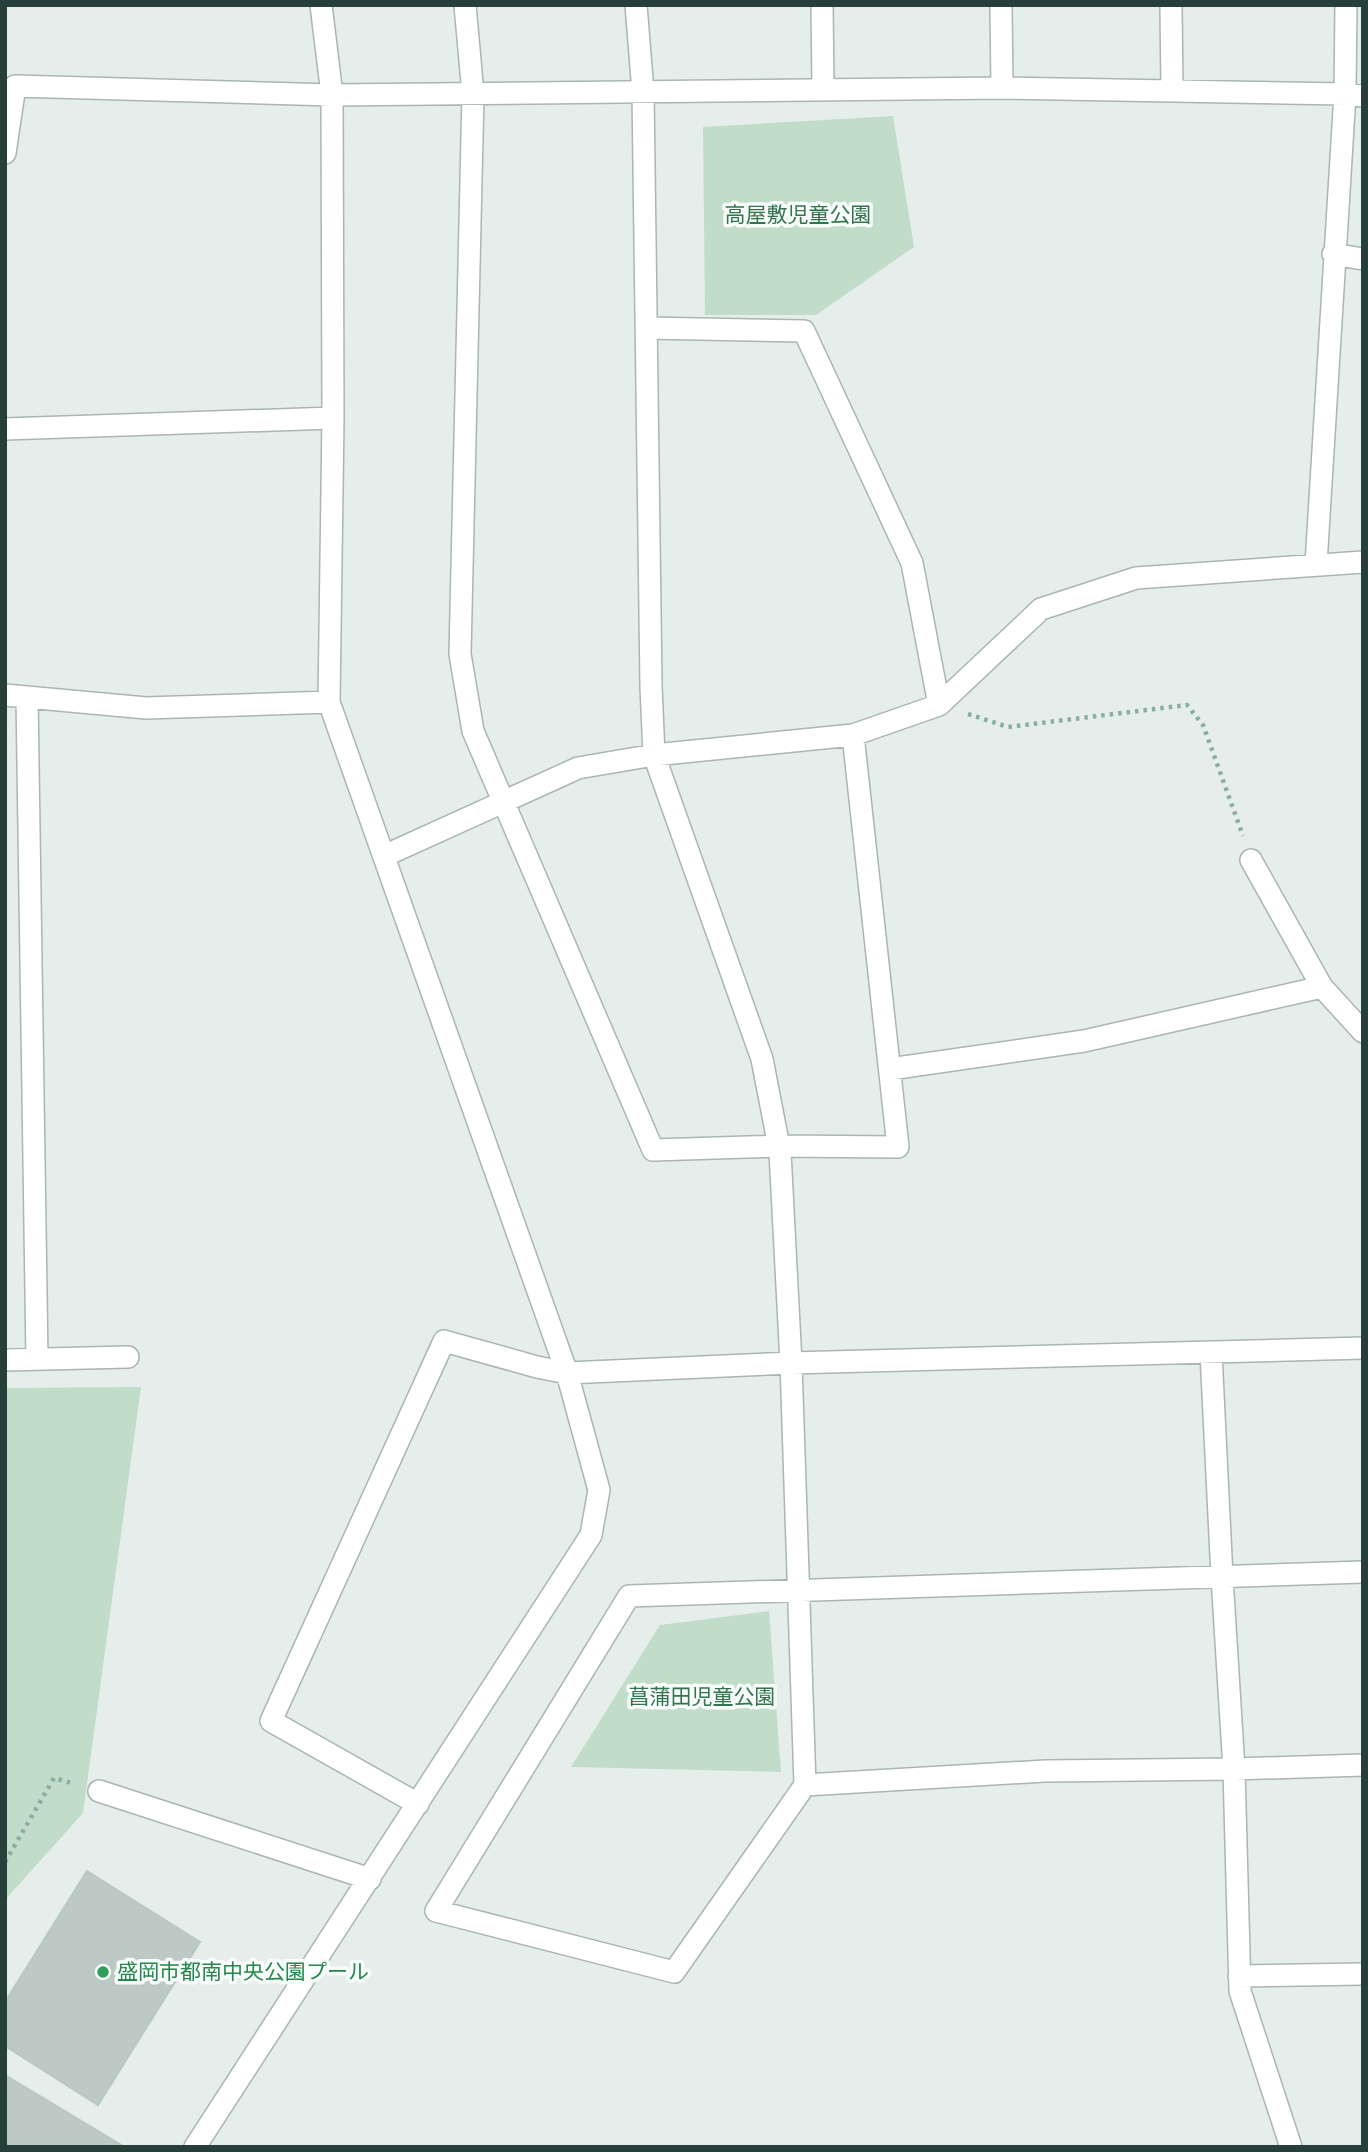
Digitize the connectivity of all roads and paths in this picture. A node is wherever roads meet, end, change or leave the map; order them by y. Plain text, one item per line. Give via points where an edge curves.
1 (321, 5) edge
2 (465, 5) edge
3 (636, 5) edge
4 (822, 5) edge
5 (1001, 5) edge
6 (1171, 5) edge
7 (1346, 5) edge
8 (1002, 88) junction
9 (823, 90) junction
10 (1172, 91) junction
11 (643, 92) junction
12 (474, 94) junction
13 (332, 95) junction
14 (1354, 95) edge
15 (5, 153) edge
16 (1333, 254) junction
17 (1363, 259) edge
18 (646, 328) junction
19 (333, 418) junction
20 (5, 429) edge
21 (1363, 562) edge
22 (1316, 564) junction
23 (5, 695) edge
24 (27, 697) junction
25 (329, 702) junction
26 (939, 705) junction
27 (853, 735) junction
28 (654, 755) junction
29 (504, 802) junction
30 (384, 856) junction
31 (1251, 860) joint
32 (1322, 987) junction
33 (1363, 1032) edge
34 (890, 1069) junction
35 (779, 1146) junction
36 (1363, 1348) edge
37 (1211, 1353) junction
38 (128, 1357) dead end
39 (37, 1359) junction
40 (5, 1360) edge
41 (791, 1363) junction
42 (567, 1373) junction
43 (1363, 1572) edge
44 (1222, 1577) junction
45 (797, 1591) junction
46 (1363, 1765) edge
47 (1234, 1769) junction
48 (805, 1785) junction
49 (99, 1791) joint
50 (418, 1804) junction
51 (5, 1862) edge
52 (369, 1879) junction
53 (1363, 1974) edge
54 (1239, 1976) junction
55 (195, 2147) edge
56 (1291, 2147) edge

1 - 13 street
2 - 12 street
3 - 11 street
4 - 9 street
5 - 8 street
6 - 10 street
7 - 14 street
8 - 9 street
8 - 10 street
9 - 11 street
10 - 14 street
11 - 12 street
11 - 18 street
12 - 13 street
12 - 29 street via 460,654 473,731
13 - 15 street via 15,86
13 - 19 street
14 - 16 street
16 - 17 street
16 - 22 street
18 - 26 street via 804,331 912,563
18 - 28 street
19 - 20 street
19 - 25 street
21 - 22 street
22 - 26 street via 1136,578 1041,610
23 - 24 street
24 - 25 street via 146,708
24 - 39 street
25 - 30 street
26 - 27 street
26 - 31 path via 1007,726 1187,705 1203,725
27 - 28 street
27 - 34 street
28 - 29 street via 578,768
28 - 35 street via 762,1059
29 - 30 street
29 - 35 street via 653,1150
30 - 42 street
31 - 32 street
32 - 33 street
32 - 34 street via 1084,1041
34 - 35 street via 898,1147
35 - 41 street
36 - 37 street
37 - 41 street
37 - 44 street
38 - 39 street
39 - 40 street
41 - 42 street
41 - 45 street
42 - 50 street via 599,1490 591,1535
42 - 50 street via 444,1341 271,1721
43 - 44 street
44 - 45 street
44 - 47 street
45 - 48 street
45 - 48 street via 629,1596 436,1911 674,1972
46 - 47 street
47 - 48 street via 1045,1771
47 - 54 street
49 - 51 path via 54,1778
49 - 52 street
50 - 52 street
52 - 55 street
53 - 54 street
54 - 56 street via 1240,1992

